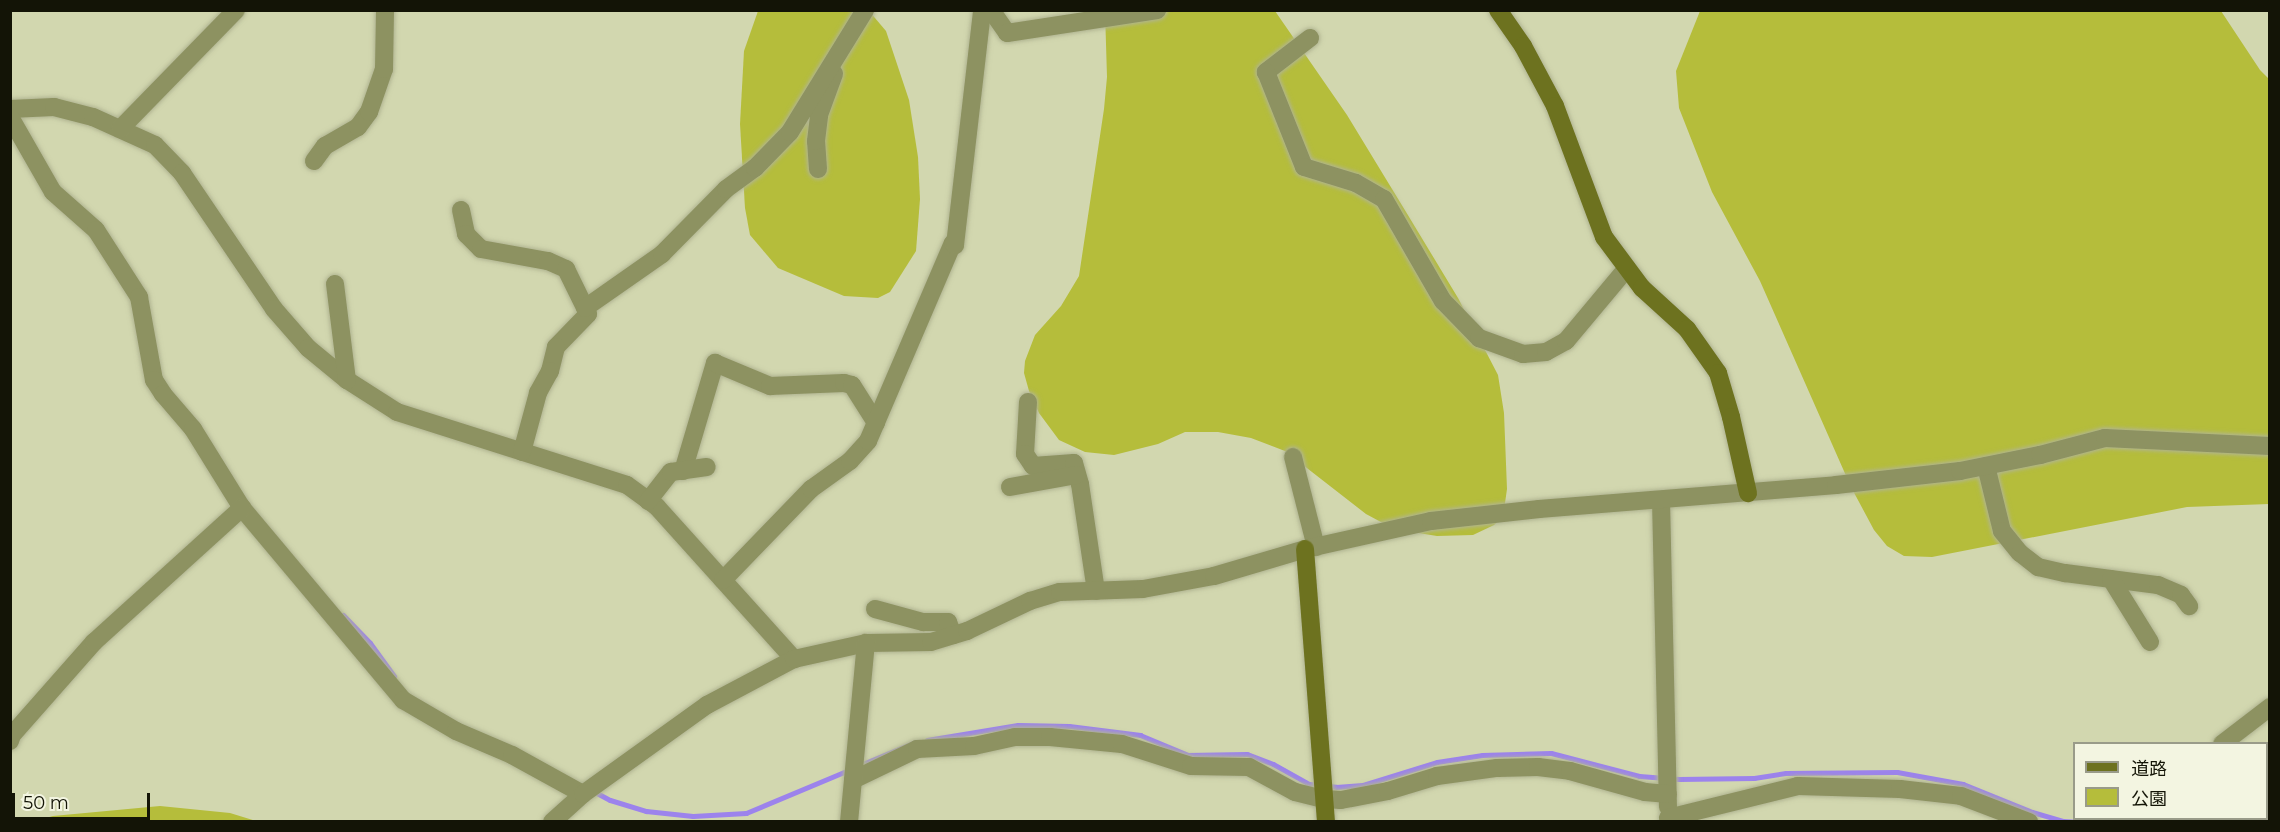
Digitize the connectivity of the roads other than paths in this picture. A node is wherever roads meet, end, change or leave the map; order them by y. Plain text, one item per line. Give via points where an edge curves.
1 (236, 10) edge
2 (385, 10) edge
3 (865, 10) edge
4 (982, 10) edge
5 (990, 10) edge
6 (1157, 10) edge
7 (1498, 10) edge
8 (1310, 38) dead end
9 (836, 57) junction
10 (10, 109) edge
11 (10, 117) edge
12 (120, 129) junction
13 (314, 161) dead end
14 (818, 169) dead end
15 (461, 210) dead end
16 (1627, 268) junction
17 (335, 284) dead end
18 (585, 308) junction
19 (347, 380) junction
20 (1028, 402) dead end
21 (876, 423) junction
22 (2270, 446) edge
23 (522, 452) junction
24 (1293, 458) dead end
25 (1986, 466) junction
26 (707, 467) dead end
27 (683, 471) junction
28 (1077, 476) junction
29 (1010, 487) dead end
30 (1748, 493) junction
31 (1661, 500) junction
32 (648, 501) junction
33 (242, 508) junction
34 (1310, 548) junction
35 (2111, 579) junction
36 (723, 580) junction
37 (1096, 591) junction
38 (2189, 606) dead end
39 (875, 609) dead end
40 (953, 635) junction
41 (2150, 642) dead end
42 (866, 643) junction
43 (794, 659) junction
44 (2270, 707) edge
45 (10, 741) edge
46 (2225, 742) edge
47 (854, 780) junction
48 (582, 794) junction
49 (1668, 794) junction
50 (1324, 799) junction
51 (1667, 820) edge
52 (552, 822) edge
53 (849, 822) edge
54 (1326, 822) edge
55 (2029, 822) edge

1 - 12 street
2 - 13 street via 384,69 369,112 358,127 325,146
3 - 9 street
4 - 21 street via 956,245 953,243
5 - 6 street via 1007,33
7 - 16 street via 1523,46 1555,106 1604,237
8 - 16 street via 1266,72 1304,167 1356,183 1384,199 1443,301 1479,338 1523,354 1546,352 1566,341
9 - 14 street via 833,80 819,115
9 - 18 street via 790,132 755,168 726,189 662,254
10 - 12 street via 54,107
11 - 33 street via 53,192 96,230 139,297 154,380 192,429
12 - 19 street via 155,145 182,172 274,309 308,348
15 - 18 street via 466,234 481,249 548,261 566,269
16 - 30 street via 1642,288 1687,329 1718,373
17 - 19 street
18 - 23 street via 588,314 556,347
19 - 23 street via 397,412
20 - 28 street via 1025,454 1034,466 1074,463
21 - 27 street via 852,385 770,387 715,363
21 - 36 street via 868,441 850,461 811,489
22 - 25 street via 2105,438
23 - 32 street via 627,485
24 - 34 street
25 - 30 street
25 - 35 street via 2002,531 2020,554 2038,567
26 - 27 street
27 - 32 street via 671,472
28 - 29 street
28 - 37 street
30 - 31 street
31 - 34 street via 1431,521
31 - 49 street
32 - 36 street
33 - 45 street via 94,642
33 - 48 street via 403,700
34 - 37 street via 1214,576 1143,589
34 - 50 street
35 - 38 street via 2158,585 2181,595
35 - 41 street
36 - 43 street
37 - 40 street via 1060,592 1030,600
39 - 40 street via 923,622 948,622
40 - 42 street via 931,642
42 - 43 street
42 - 47 street
43 - 48 street via 707,705
44 - 46 street
47 - 50 street via 917,749 974,746 1015,737 1050,737 1122,744 1191,766 1249,767 1295,792
47 - 53 street
48 - 52 street
49 - 50 street via 1538,767 1437,776 1388,791 1341,800
49 - 51 street
50 - 54 street
51 - 55 street via 1798,786 1900,789 1961,796

